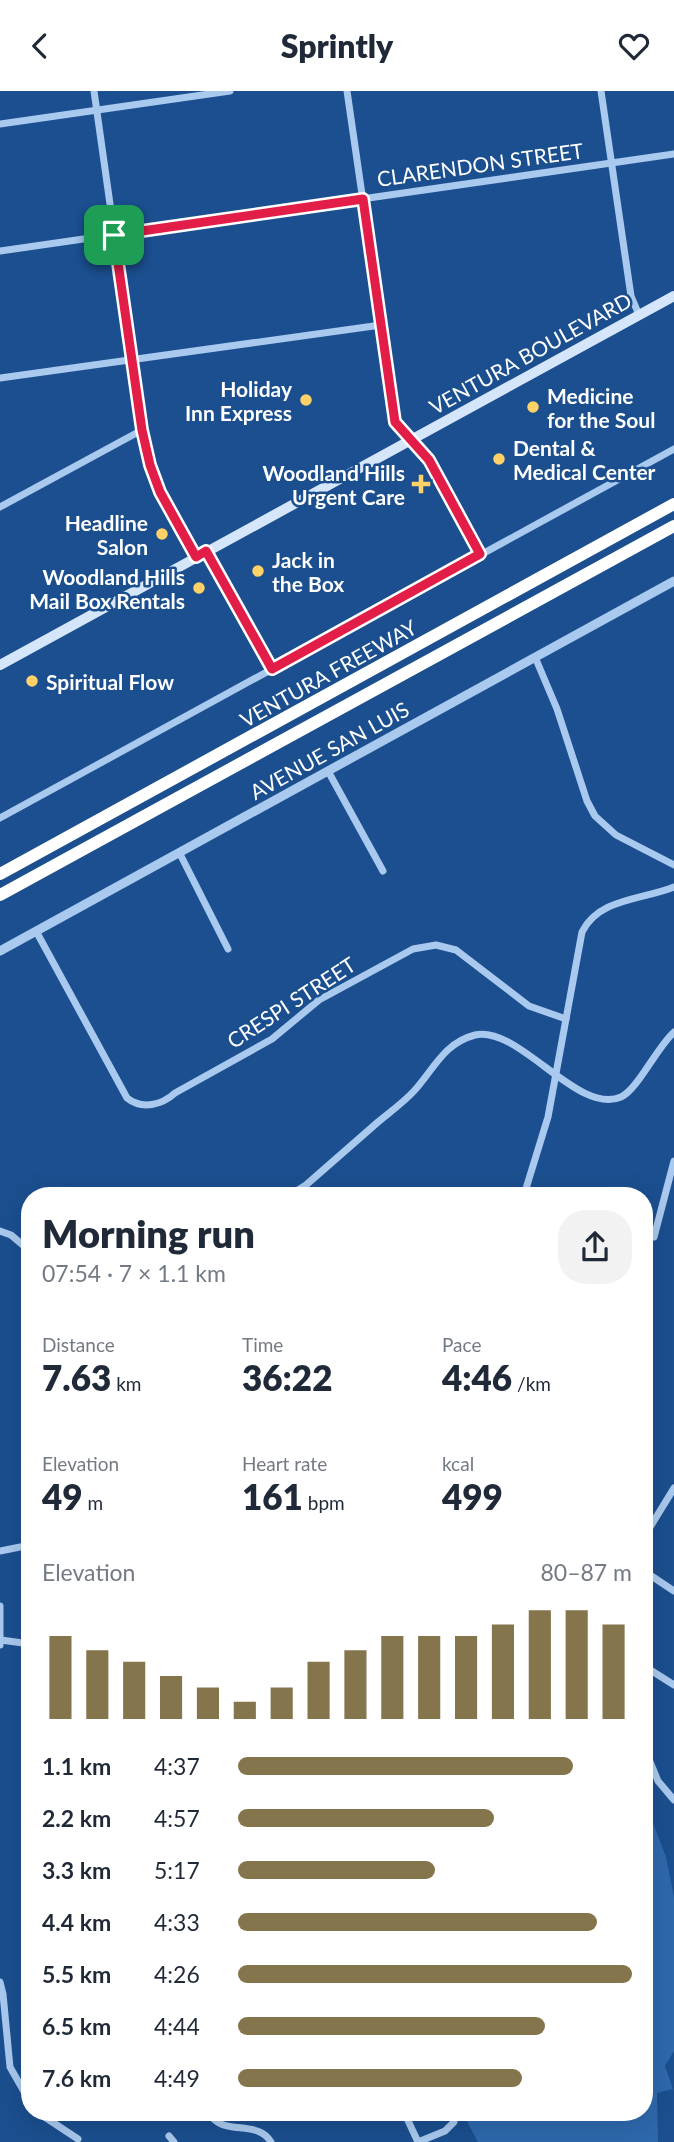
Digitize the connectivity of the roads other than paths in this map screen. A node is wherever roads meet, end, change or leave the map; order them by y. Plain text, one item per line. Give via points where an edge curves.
1 (94, 91) edge
2 (230, 91) edge
3 (347, 91) edge
4 (601, 91) edge
5 (96, 110) junction
6 (0, 124) edge
7 (674, 154) edge
8 (611, 163) junction
9 (363, 199) junction
10 (114, 235) junction
11 (0, 251) edge
12 (674, 296) edge
13 (639, 315) junction
14 (381, 325) junction
15 (132, 360) junction
16 (0, 378) edge
17 (142, 430) junction
18 (410, 441) junction
19 (674, 449) edge
20 (674, 504) edge
21 (0, 507) edge
22 (674, 526) edge
23 (206, 551) junction
24 (480, 554) junction
25 (196, 557) junction
26 (674, 581) edge
27 (535, 657) junction
28 (0, 665) edge
29 (272, 669) junction
30 (328, 771) junction
31 (0, 818) edge
32 (178, 852) junction
33 (674, 865) edge
34 (383, 871) dead end
35 (0, 874) edge
36 (674, 887) edge
37 (0, 895) edge
38 (36, 931) junction
39 (228, 949) dead end
40 (0, 951) edge
41 (566, 1019) junction
42 (674, 1032) edge
43 (555, 1074) junction
44 (674, 1161) edge
45 (303, 1187) edge
46 (526, 1187) edge
47 (0, 1231) edge
48 (654, 1237) dead end
49 (21, 1243) edge
50 (674, 1488) edge
51 (653, 1522) edge
52 (21, 1547) edge
53 (0, 1551) edge
54 (653, 1577) edge
55 (674, 1591) edge
56 (0, 1606) edge
57 (1, 1643) edge
58 (21, 1644) edge
59 (653, 1672) edge
60 (674, 1685) edge
61 (653, 1769) edge
62 (674, 1800) edge
63 (0, 1982) edge
64 (3, 2029) edge
65 (21, 2086) edge
66 (51, 2121) edge
67 (214, 2121) edge
68 (408, 2121) edge
69 (454, 2121) edge
70 (78, 2139) dead end
71 (271, 2142) edge
72 (418, 2142) edge

1 - 5 street
2 - 5 street
3 - 9 street
4 - 8 street
5 - 6 street
5 - 10 street
7 - 8 street, CLARENDON STREET
8 - 9 street, CLARENDON STREET
8 - 13 street via 631,296
9 - 10 street, CLARENDON STREET
9 - 14 street
10 - 11 street, CLARENDON STREET
10 - 15 street
12 - 13 main road, VENTURA BOULEVARD
13 - 18 main road, VENTURA BOULEVARD
14 - 15 street
14 - 18 street via 393,416
15 - 16 street
15 - 17 street
17 - 21 street
17 - 25 street via 160,492
18 - 23 main road, VENTURA BOULEVARD
18 - 24 street via 429,460
19 - 24 street
20 - 35 highway, VENTURA FREEWAY
22 - 37 highway, VENTURA FREEWAY
23 - 25 main road, VENTURA BOULEVARD
23 - 29 street
24 - 29 street
25 - 28 main road, VENTURA BOULEVARD
26 - 27 street, AVENUE SAN LUIS
27 - 30 street, AVENUE SAN LUIS
27 - 33 street via 595,816 616,835
29 - 31 street
30 - 32 street, AVENUE SAN LUIS
30 - 34 street
32 - 38 street, AVENUE SAN LUIS
32 - 39 street
36 - 41 street via 606,907 587,923
38 - 40 street, AVENUE SAN LUIS
38 - 41 street, CRESPI STREET via 127,1098 145,1105 167,1100 272,1039 319,1000 413,949 436,945 456,950 529,1006
41 - 43 street
42 - 43 street via 622,1097 595,1098
43 - 45 street via 497,1036 479,1034 458,1040 414,1091
43 - 46 street via 548,1117
44 - 48 street
47 - 49 street
50 - 51 street
52 - 53 street
54 - 55 street
56 - 57 street
57 - 58 street
59 - 60 street
61 - 62 street
63 - 64 street
64 - 65 street via 10,2067
66 - 70 street
67 - 71 street via 260,2131
68 - 72 street
69 - 72 street via 445,2131

